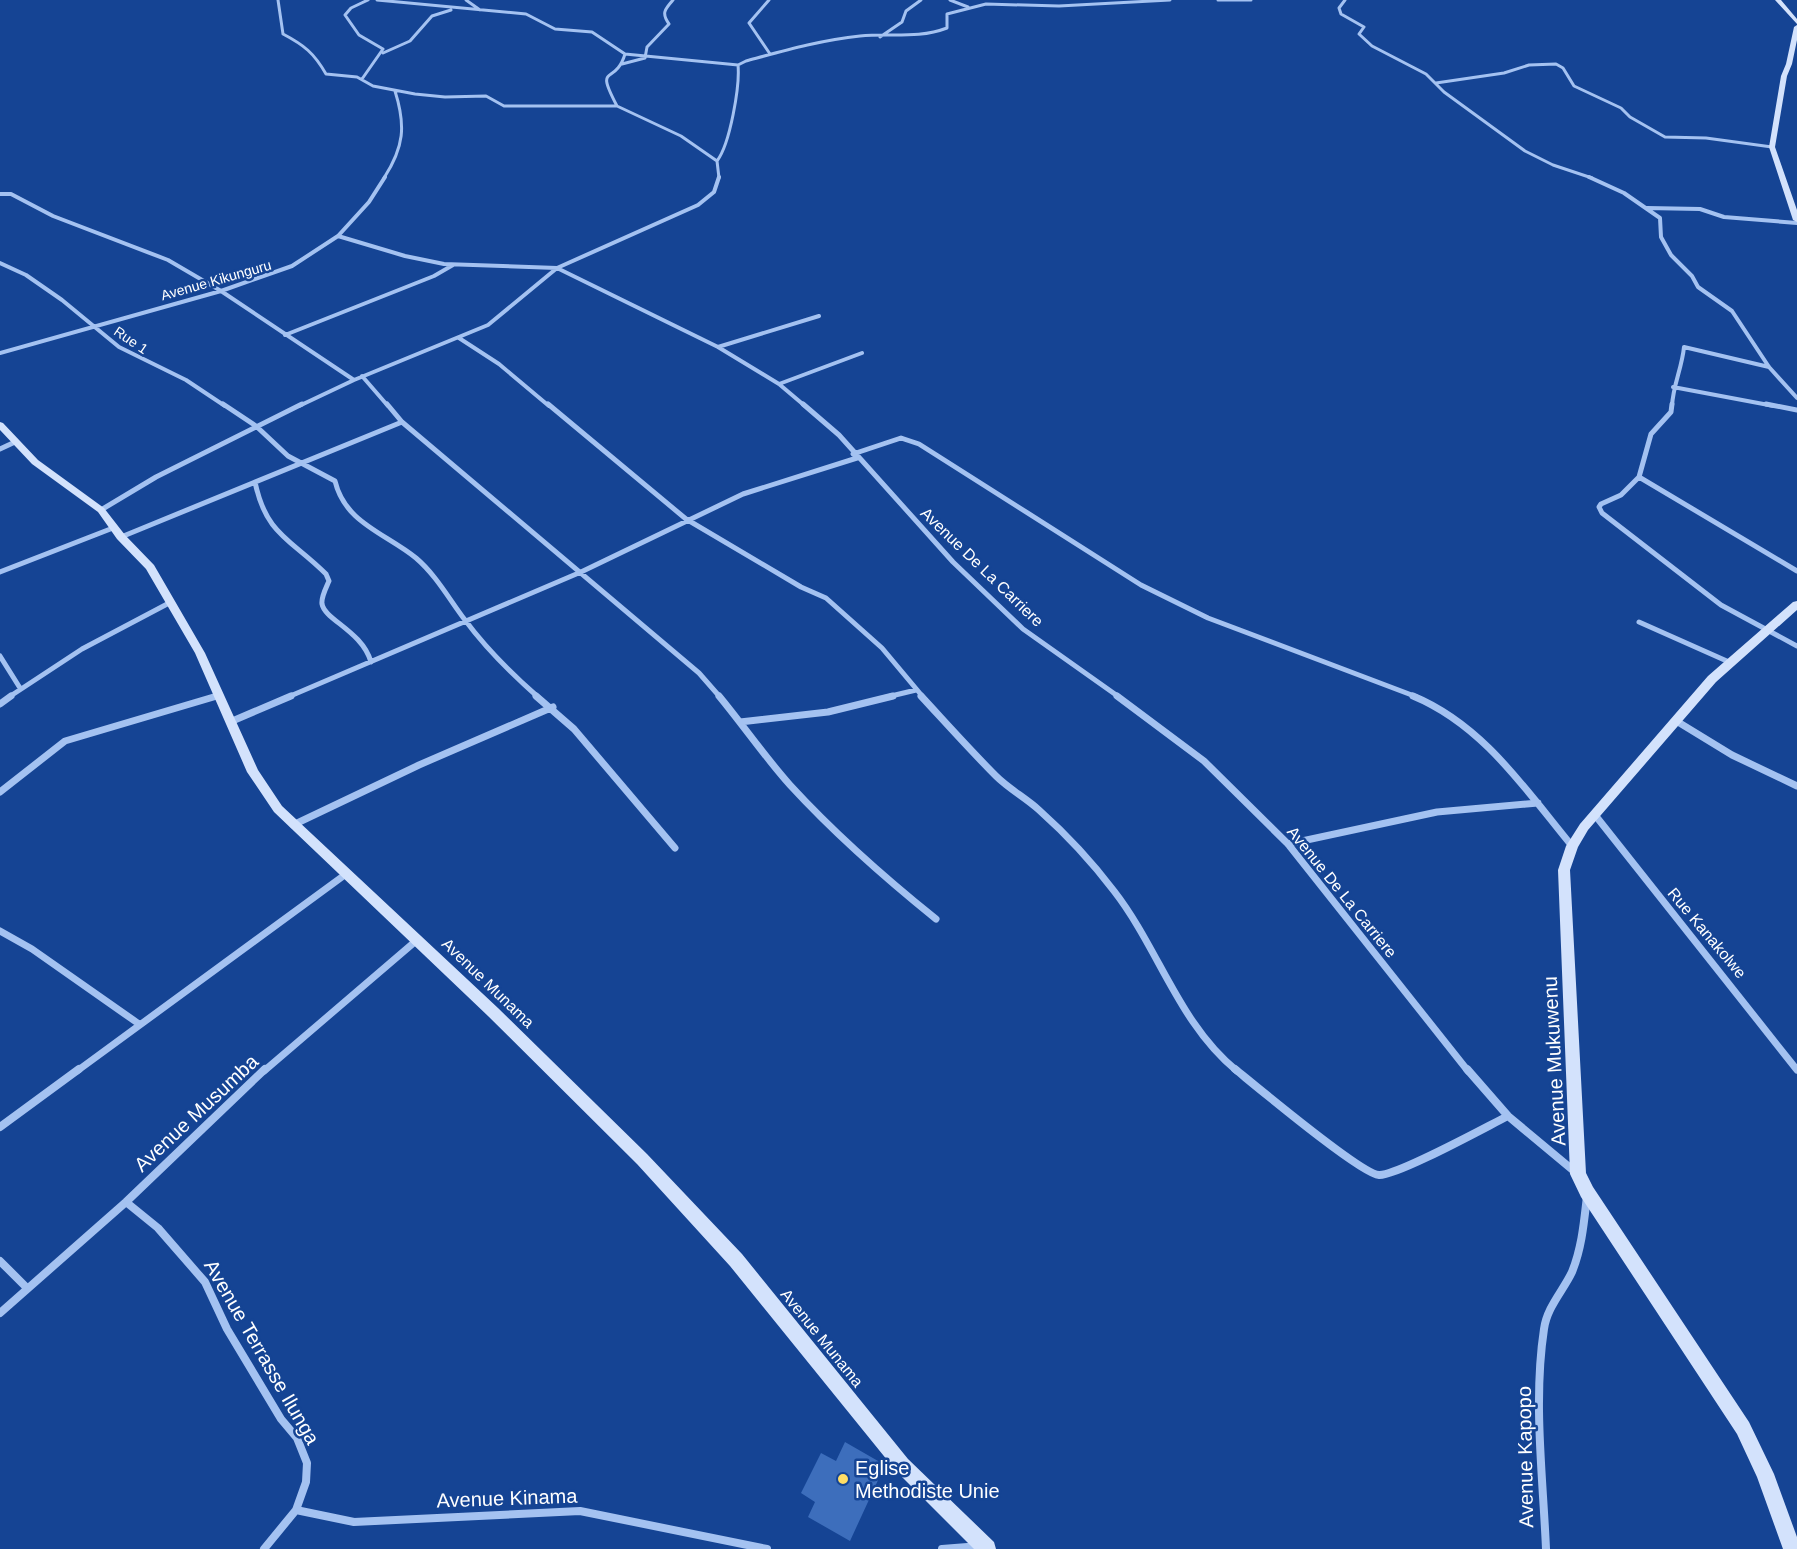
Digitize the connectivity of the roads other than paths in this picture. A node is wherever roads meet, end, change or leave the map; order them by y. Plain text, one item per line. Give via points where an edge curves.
1 (278, 0) edge
2 (368, 0) edge
3 (377, 0) edge
4 (466, 0) edge
5 (673, 0) edge
6 (769, 0) edge
7 (921, 0) edge
8 (950, 0) edge
9 (1170, 0) edge
10 (1218, 0) edge
11 (1251, 0) edge
12 (1345, 0) edge
13 (1778, 0) edge
14 (969, 7) junction
15 (454, 8) junction
16 (480, 10) junction
17 (1797, 22) edge
18 (1797, 27) edge
19 (880, 37) junction
20 (383, 53) junction
21 (625, 54) junction
22 (770, 54) junction
23 (645, 58) junction
24 (622, 64) junction
25 (738, 65) junction
26 (362, 79) junction
27 (1436, 83) junction
28 (395, 91) junction
29 (617, 106) junction
30 (1772, 147) junction
31 (717, 161) junction
32 (0, 194) edge
33 (1647, 208) junction
34 (1797, 222) edge
35 (338, 236) junction
36 (0, 263) edge
37 (453, 265) junction
38 (557, 268) junction
39 (221, 291) junction
40 (819, 316) dead end
41 (96, 326) junction
42 (285, 335) junction
43 (459, 338) junction
44 (718, 347) junction
45 (0, 353) edge
46 (862, 353) dead end
47 (1769, 367) junction
48 (362, 376) junction
49 (354, 380) junction
50 (779, 384) junction
51 (1673, 387) junction
52 (1797, 398) edge
53 (1797, 410) edge
54 (402, 422) junction
55 (0, 425) edge
56 (256, 426) junction
57 (15, 442) junction
58 (0, 449) edge
59 (855, 456) junction
60 (302, 463) junction
61 (1640, 477) junction
62 (255, 482) junction
63 (101, 510) junction
64 (686, 519) junction
65 (117, 532) junction
66 (1797, 571) edge
67 (0, 572) edge
68 (582, 572) junction
69 (171, 602) junction
70 (1797, 604) edge
71 (466, 622) junction
72 (1639, 622) dead end
73 (1765, 631) junction
74 (1797, 646) edge
75 (0, 656) edge
76 (371, 662) junction
77 (1729, 662) junction
78 (20, 688) junction
79 (916, 690) junction
80 (217, 696) junction
81 (0, 704) edge
82 (553, 708) junction
83 (230, 722) junction
84 (740, 722) junction
85 (1678, 722) junction
86 (1797, 786) edge
87 (0, 792) edge
88 (1538, 803) junction
89 (1595, 815) junction
90 (293, 826) junction
91 (1288, 844) junction
92 (1572, 846) junction
93 (675, 848) dead end
94 (346, 874) junction
95 (936, 919) dead end
96 (0, 931) edge
97 (417, 940) junction
98 (139, 1024) junction
99 (1797, 1070) edge
100 (1508, 1116) junction
101 (0, 1126) edge
102 (1578, 1174) junction
103 (1587, 1192) junction
104 (126, 1202) junction
105 (0, 1261) edge
106 (26, 1287) junction
107 (0, 1312) edge
108 (296, 1509) junction
109 (985, 1547) edge
110 (264, 1549) edge
111 (767, 1549) edge
112 (942, 1549) edge
113 (1546, 1549) edge
114 (1792, 1549) edge

1 - 26 street via 283,34 315,54 326,74
2 - 20 street via 345,15 359,35 378,45
3 - 15 street
4 - 16 street
5 - 23 street via 664,11 669,24 647,47
6 - 22 street via 749,23
7 - 19 street via 906,10 902,22
8 - 14 street
9 - 14 street
10 - 11 street
12 - 27 street via 1339,8 1341,14 1364,27 1359,34 1363,38
13 - 17 street
14 - 19 street via 947,14 949,26 941,31 909,38
15 - 16 street
15 - 20 street via 432,16 410,41
16 - 21 street via 526,14 555,29 586,30
18 - 30 street
19 - 22 street via 848,38
20 - 26 street
21 - 23 street
21 - 24 street
22 - 25 street
23 - 24 street
23 - 25 street
24 - 29 street via 605,83
25 - 31 street via 731,131 725,152
26 - 28 street
27 - 30 street via 1504,73 1529,65 1556,64 1563,68 1571,84 1621,108 1665,137
27 - 33 street via 1478,119 1525,151 1603,183
28 - 29 street via 445,97 486,96 504,106
28 - 35 street, Avenue Kikunguru via 402,114 400,151 369,202
29 - 31 street via 681,136
30 - 34 street
31 - 38 street via 720,178 711,197
32 - 39 street via 11,194 53,216 168,260
33 - 34 street via 1700,209 1724,216
33 - 47 street via 1662,220 1661,237 1671,255 1698,287 1732,311
35 - 37 street, Avenue De La Carriere via 405,256
35 - 39 street, Avenue Kikunguru via 285,270
36 - 41 street, Rue 1 via 26,275
37 - 38 street, Avenue De La Carriere
37 - 42 street
38 - 43 street via 502,316
38 - 44 street, Avenue De La Carriere
39 - 41 street, Avenue Kikunguru
39 - 42 street
40 - 44 street
41 - 45 street, Avenue Kikunguru
41 - 56 street, Rue 1 via 119,347 186,380
42 - 49 street
43 - 48 street
43 - 64 street via 499,364
44 - 50 street, Avenue De La Carriere
46 - 50 street
47 - 51 street via 1684,347
47 - 52 street
48 - 49 street
48 - 54 street
49 - 56 street
50 - 59 street, Avenue De La Carriere via 839,435
51 - 53 street
51 - 61 street via 1671,412 1651,434
54 - 60 street
54 - 68 street
55 - 57 street, Avenue Munama
56 - 60 street, Rue 1 via 288,456
56 - 63 street
57 - 58 street
57 - 63 street, Avenue Munama via 35,462
59 - 64 street
59 - 88 street via 901,438 919,444 1141,585 1208,618 1416,697 1449,714 1475,733
59 - 91 street, Avenue De La Carriere via 1023,629 1204,761
60 - 62 street
60 - 71 street, Rue 1 via 335,481 339,498 356,518 417,559
61 - 66 street
61 - 73 street via 1621,495 1601,504 1602,513 1721,605
62 - 65 street
62 - 76 street via 259,508 266,521 326,574 329,581 323,609 357,634
63 - 65 street, Avenue Munama
64 - 68 street
64 - 79 street via 826,598 882,648
65 - 67 street
65 - 69 street, Avenue Munama via 150,567
68 - 71 street
68 - 84 street via 699,673
69 - 78 street via 92,642
69 - 80 street, Avenue Munama via 200,653
70 - 73 street, Avenue Mukuwenu
71 - 76 street
71 - 82 street, Rue 1 via 531,691
72 - 77 street
73 - 74 street
73 - 77 street, Avenue Mukuwenu
75 - 78 street
76 - 83 street
77 - 85 street, Avenue Mukuwenu
78 - 81 street
79 - 84 street via 828,712
79 - 100 street via 998,778 1072,841 1115,891 1184,1010 1220,1057 1368,1171 1379,1174 1400,1169
80 - 83 street, Avenue Munama
80 - 87 street via 65,741
82 - 90 street via 419,765
82 - 93 street, Rue 1
83 - 90 street, Avenue Munama via 253,772
84 - 95 street via 798,793 882,877
85 - 86 street via 1732,755
85 - 89 street, Avenue Mukuwenu
88 - 91 street via 1437,812
88 - 92 street
89 - 92 street, Avenue Mukuwenu
89 - 99 street, Rue Kanakolwe
90 - 94 street, Avenue Munama
91 - 100 street, Avenue De La Carriere via 1446,1046
92 - 102 street, Avenue Mukuwenu via 1564,870
94 - 97 street, Avenue Munama
94 - 98 street
96 - 98 street
97 - 104 street, Avenue Musumba via 274,1061
97 - 109 street, Avenue Munama via 650,1168 736,1260 902,1465
98 - 101 street
100 - 102 street, Avenue De La Carriere
102 - 103 street, Avenue Mukuwenu
103 - 113 street, Avenue Kapopo via 1582,1243 1544,1328 1539,1400
103 - 114 street, Avenue Mukuwenu via 1743,1428 1765,1474
104 - 106 street, Avenue Musumba
104 - 108 street, Avenue Terrasse Ilunga via 158,1228 205,1282 227,1329 281,1419 297,1438 308,1463
105 - 106 street
106 - 107 street, Avenue Musumba
108 - 110 street
108 - 111 street, Avenue Kinama via 354,1522 580,1511
109 - 112 street

